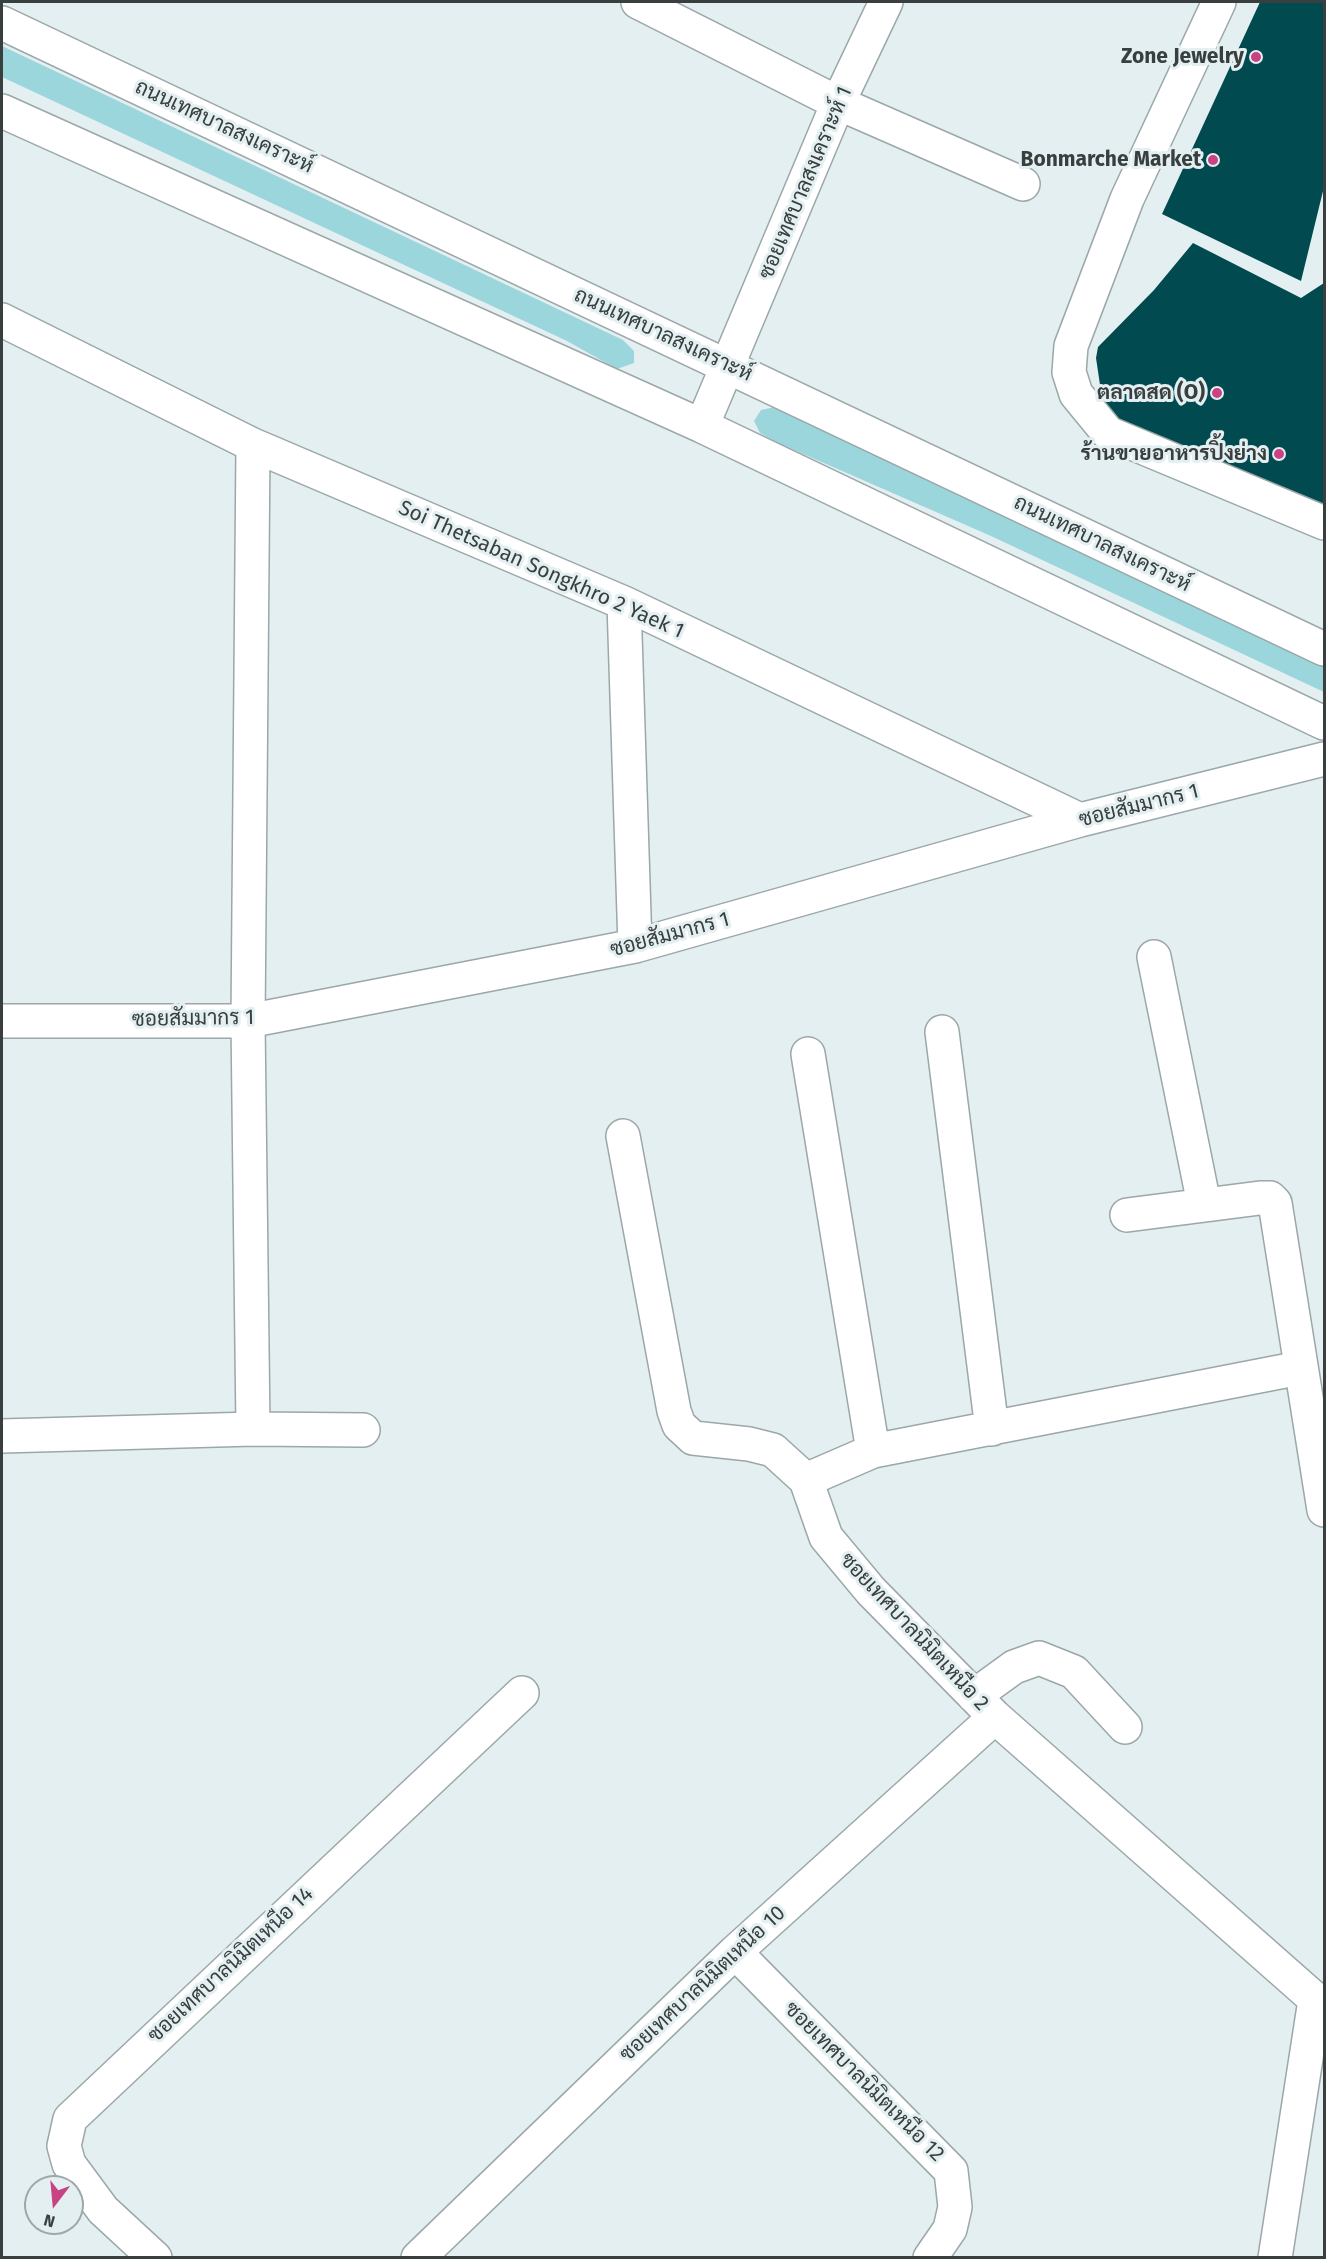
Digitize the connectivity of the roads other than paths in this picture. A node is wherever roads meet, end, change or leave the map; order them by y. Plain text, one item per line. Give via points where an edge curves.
1 (638, 2) edge
2 (886, 2) edge
3 (1219, 2) edge
4 (2, 23) edge
5 (838, 103) junction
6 (2, 111) edge
7 (1023, 184) dead end
8 (2, 320) edge
9 (729, 365) junction
10 (702, 426) junction
11 (253, 446) junction
12 (1324, 523) edge
13 (624, 603) junction
14 (1324, 649) edge
15 (1324, 723) edge
16 (1324, 759) edge
17 (1080, 820) junction
18 (635, 946) junction
19 (1154, 957) dead end
20 (2, 1020) edge
21 (248, 1021) junction
22 (942, 1032) dead end
23 (808, 1054) dead end
24 (623, 1136) dead end
25 (1204, 1204) junction
26 (1127, 1215) dead end
27 (1300, 1368) junction
28 (253, 1429) junction
29 (992, 1429) junction
30 (363, 1430) dead end
31 (2, 1436) edge
32 (873, 1451) junction
33 (806, 1480) junction
34 (1324, 1510) edge
35 (522, 1693) dead end
36 (984, 1707) junction
37 (1125, 1727) dead end
38 (735, 1952) junction
39 (1320, 2003) edge
40 (155, 2258) edge
41 (418, 2258) edge
42 (930, 2258) edge
43 (1275, 2258) edge

1 - 5 street
2 - 5 street, ซอยเทศบาลสงเคราะห์ 1
3 - 12 street via 1127,199 1071,346 1069,372 1077,394 1108,433
4 - 9 street, ถนนเทศบาลสงเคราะห์
5 - 7 street
5 - 9 street, ซอยเทศบาลสงเคราะห์ 1
6 - 10 street
8 - 11 street, Soi Thetsaban Songkhro 2 Yaek 1
9 - 10 street, ซอยเทศบาลสงเคราะห์ 1
9 - 14 street, ถนนเทศบาลสงเคราะห์
10 - 15 street
11 - 13 street, Soi Thetsaban Songkhro 2 Yaek 1
11 - 21 street
13 - 17 street, Soi Thetsaban Songkhro 2 Yaek 1
13 - 18 street
16 - 17 street, ซอยสัมมากร 1
17 - 18 street, ซอยสัมมากร 1
18 - 21 street, ซอยสัมมากร 1
19 - 25 street
20 - 21 street, ซอยสัมมากร 1
21 - 28 street
22 - 29 street
23 - 32 street
24 - 33 street, ซอยเทศบาลนิมิตเหนือ 2 via 679,1425 693,1438 773,1450
25 - 26 street
25 - 27 street via 1260,1198 1270,1198 1275,1203
27 - 29 street
27 - 34 street
28 - 30 street
28 - 31 street
29 - 32 street
32 - 33 street
33 - 36 street, ซอยเทศบาลนิมิตเหนือ 2 via 826,1537 870,1591
35 - 40 street, ซอยเทศบาลนิมิตเหนือ 14 via 70,2119 64,2146 69,2164 103,2210
36 - 37 street, ซอยเทศบาลนิมิตเหนือ 10 via 1014,1667 1039,1658 1074,1672
36 - 38 street, ซอยเทศบาลนิมิตเหนือ 10
36 - 39 street, ซอยเทศบาลนิมิตเหนือ 2
38 - 41 street, ซอยเทศบาลนิมิตเหนือ 10
38 - 42 street, ซอยเทศบาลนิมิตเหนือ 12 via 951,2171 955,2207 950,2229
39 - 43 street

